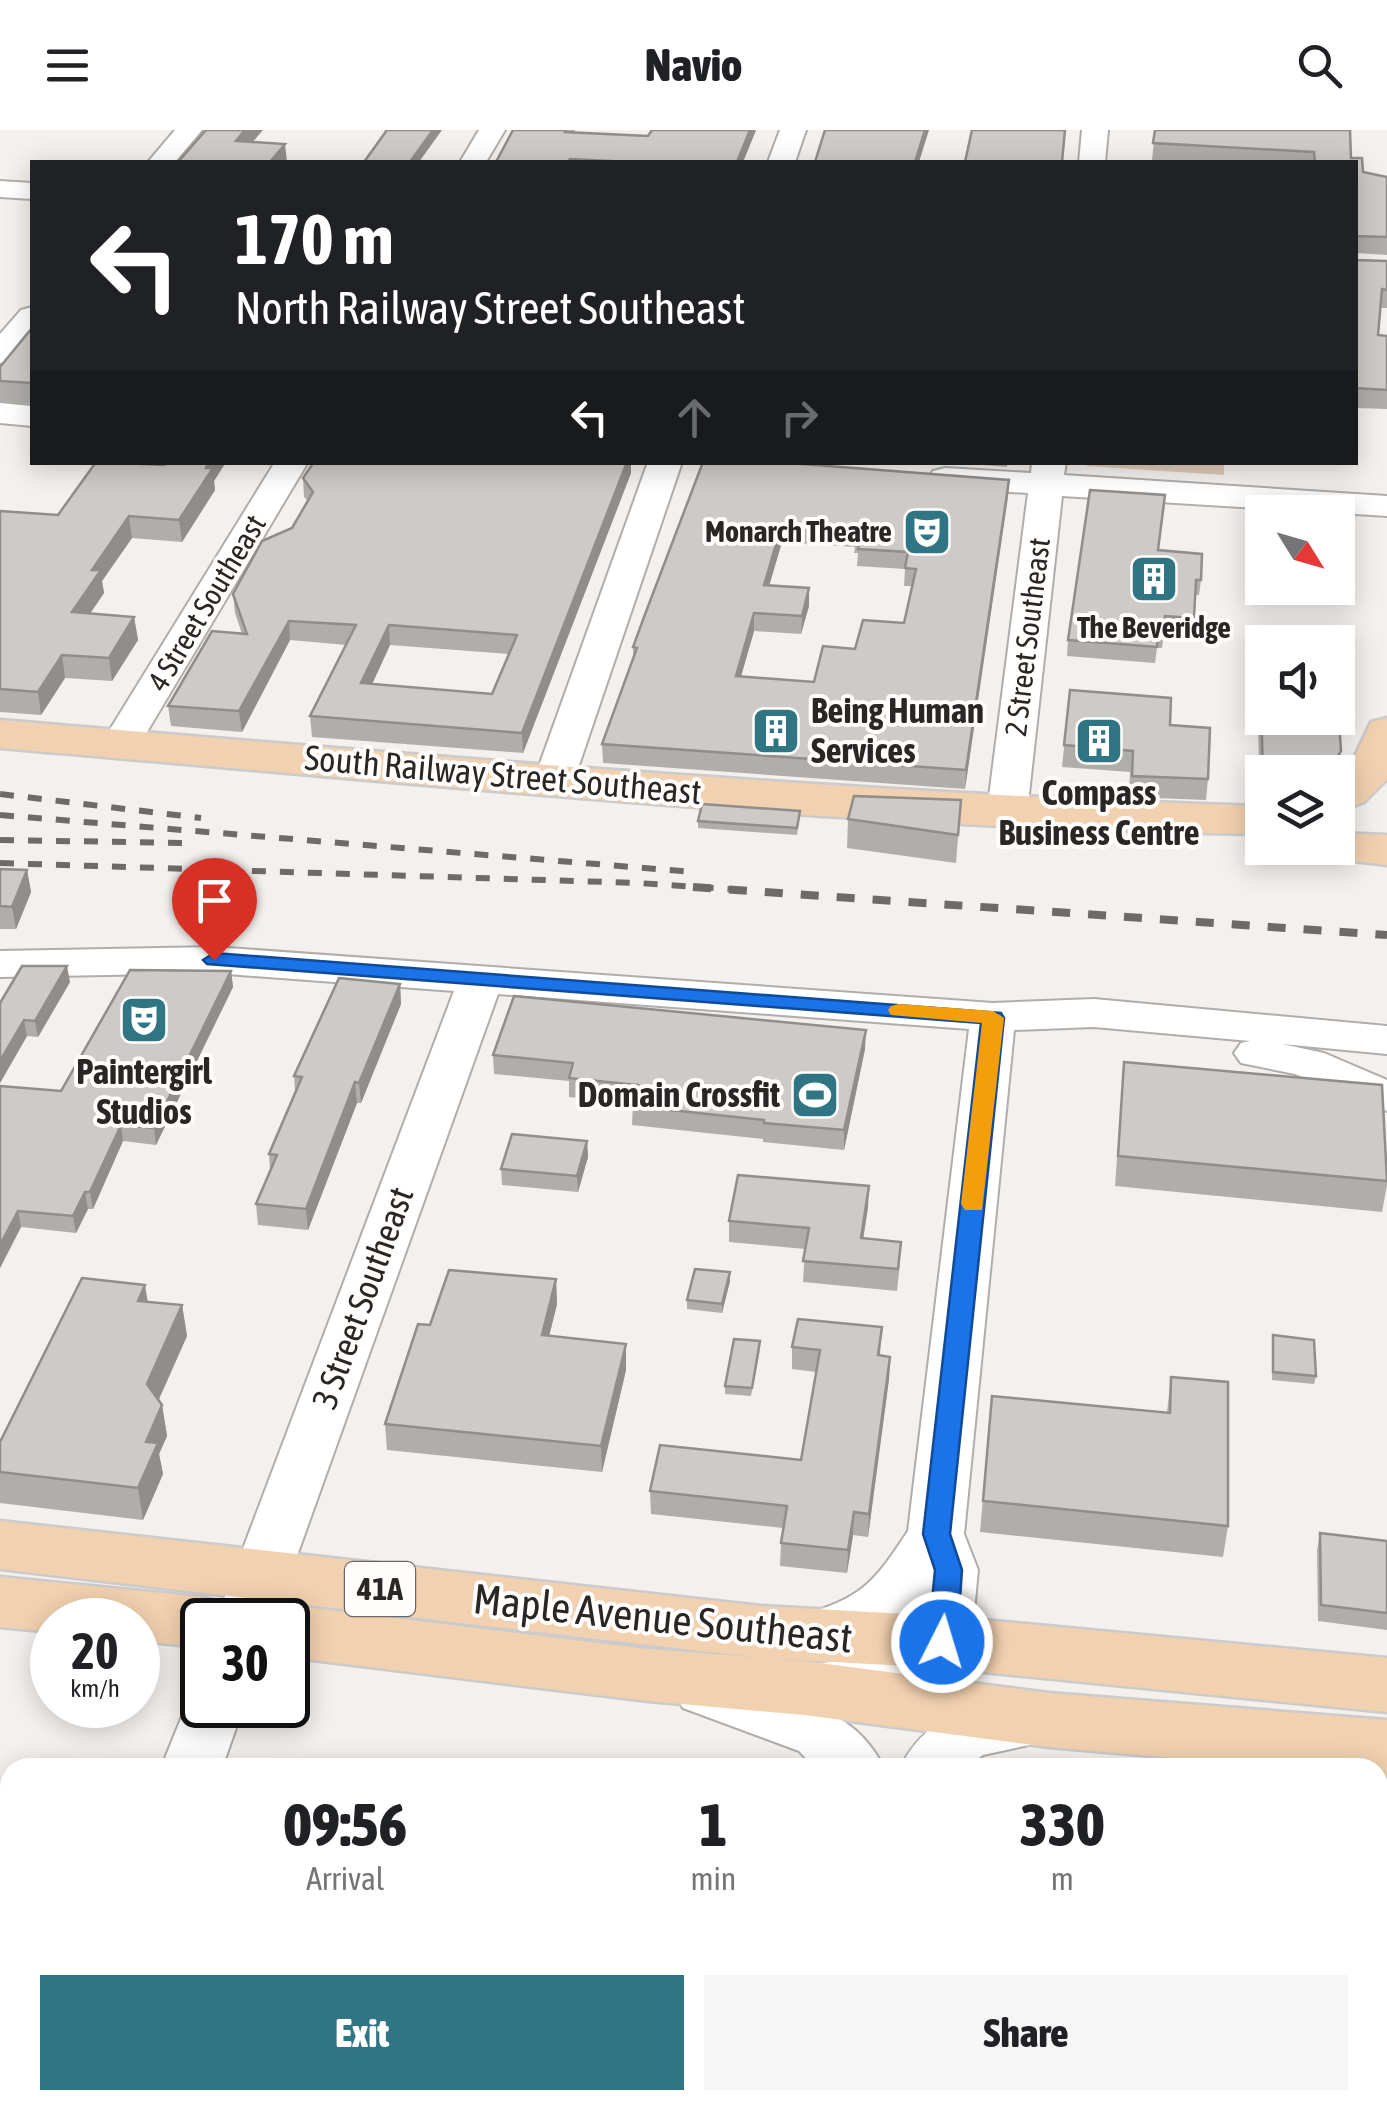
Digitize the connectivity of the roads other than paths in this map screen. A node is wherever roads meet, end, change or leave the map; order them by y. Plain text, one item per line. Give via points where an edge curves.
1 (189, 130) edge
2 (492, 130) edge
3 (793, 130) edge
4 (1095, 130) edge
5 (164, 160) edge
6 (473, 160) edge
7 (783, 160) edge
8 (1092, 160) edge
9 (0, 189) edge
10 (30, 191) edge
11 (30, 318) edge
12 (0, 354) edge
13 (0, 414) edge
14 (30, 416) edge
15 (290, 465) edge
16 (664, 465) edge
17 (1048, 474) edge
18 (912, 475) edge
19 (1387, 506) edge
20 (1387, 732) edge
21 (0, 734) edge
22 (120, 744) junction
23 (554, 780) junction
24 (1355, 785) edge
25 (1007, 812) junction
26 (1245, 819) edge
27 (1245, 840) edge
28 (1355, 847) edge
29 (1387, 850) edge
30 (0, 964) edge
31 (482, 977) junction
32 (1008, 1018) junction
33 (1387, 1040) edge
34 (1387, 1097) edge
35 (936, 1534) junction
36 (0, 1545) edge
37 (219, 1598) edge
38 (268, 1598) edge
39 (0, 1602) edge
40 (310, 1611) edge
41 (310, 1617) edge
42 (180, 1620) edge
43 (761, 1632) junction
44 (942, 1642) junction
45 (648, 1675) junction
46 (1387, 1685) edge
47 (804, 1688) junction
48 (1049, 1720) junction
49 (206, 1728) edge
50 (1387, 1748) edge
51 (195, 1758) edge
52 (844, 1758) edge
53 (938, 1758) edge

1 - 5 street
2 - 6 street
3 - 7 street
4 - 8 street
9 - 10 street
11 - 12 street
13 - 14 street
15 - 22 street, 4 Street Southeast
16 - 23 street
17 - 18 street
17 - 19 street
17 - 25 street, 2 Street Southeast
20 - 24 main road via 1382,753
21 - 22 main road, South Railway Street Southeast
22 - 23 main road, South Railway Street Southeast
23 - 25 main road, South Railway Street Southeast
25 - 26 main road, South Railway Street Southeast
25 - 27 main road, South Railway Street Southeast via 1074,826
28 - 29 main road
30 - 31 street via 214,960
31 - 32 street
31 - 38 street, 3 Street Southeast
32 - 33 street via 1094,1013
32 - 34 street via 1085,1037 1276,1055
32 - 35 street
35 - 43 street via 884,1609 829,1631
35 - 44 street via 948,1570
36 - 37 main road, Maple Avenue Southeast / 41A
39 - 42 main road
40 - 43 main road, Maple Avenue Southeast / 41A
41 - 45 main road, Maple Avenue Southeast / 41A
43 - 44 main road, Maple Avenue Southeast / 41A
44 - 46 main road, Maple Avenue Southeast / 41A
44 - 47 street via 875,1673
45 - 47 main road, Maple Avenue Southeast / 41A
45 - 52 street via 793,1721 820,1734
47 - 48 main road, Maple Avenue Southeast / 41A
48 - 50 main road, Maple Avenue Southeast / 41A
48 - 53 street via 966,1736
49 - 51 street

